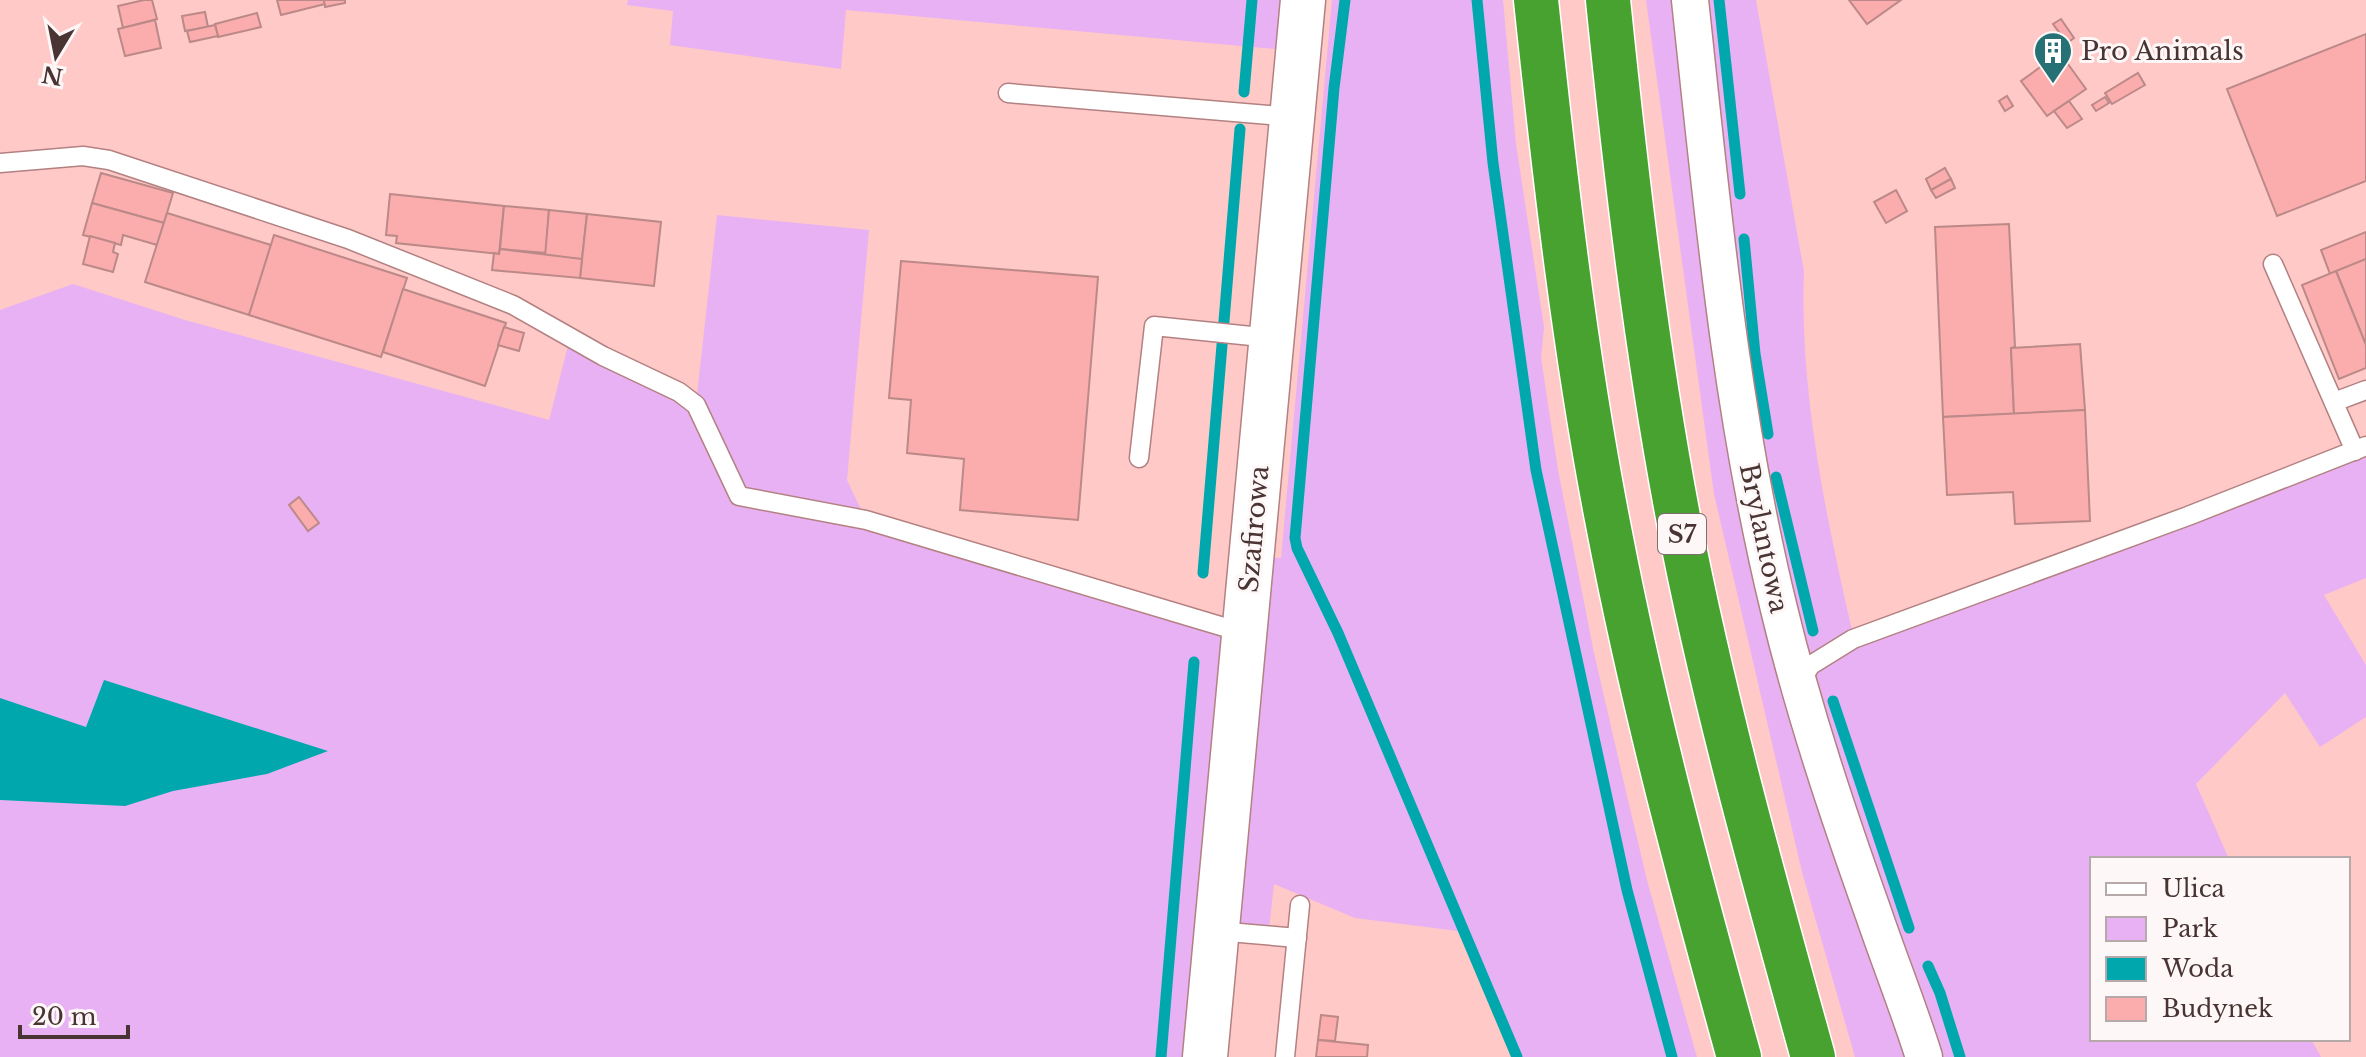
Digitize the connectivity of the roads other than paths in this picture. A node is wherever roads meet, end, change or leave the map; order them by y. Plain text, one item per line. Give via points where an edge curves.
1 (1303, 0) edge
2 (1536, 0) edge
3 (1608, 0) edge
4 (1690, 0) edge
5 (1008, 93) dead end
6 (1292, 117) junction
7 (0, 163) edge
8 (2273, 264) dead end
9 (1271, 338) junction
10 (2366, 390) edge
11 (2334, 402) junction
12 (2361, 448) edge
13 (1139, 458) dead end
14 (1244, 633) junction
15 (1799, 683) junction
16 (1300, 905) dead end
17 (1217, 931) junction
18 (1297, 938) junction
19 (1205, 1057) edge
20 (1285, 1057) edge
21 (1739, 1057) edge
22 (1813, 1057) edge
23 (1924, 1057) edge

1 - 6 street, Szafirowa
2 - 21 highway via 1562,243 1610,533 1673,817
3 - 22 highway, S7 via 1632,231 1679,522 1742,799
4 - 15 street, Brylantowa via 1742,431 1757,518
5 - 6 lane
6 - 9 street, Szafirowa
7 - 14 lane via 83,156 109,160 348,239 513,305 679,392 696,405 739,496 866,520
8 - 11 lane
9 - 13 lane via 1154,326
9 - 14 street, Szafirowa
10 - 11 lane
11 - 12 lane
12 - 15 lane via 1853,639 1811,665
14 - 17 street, Szafirowa
15 - 23 street, Brylantowa
16 - 18 lane
17 - 18 lane
17 - 19 street, Szafirowa
18 - 20 lane

